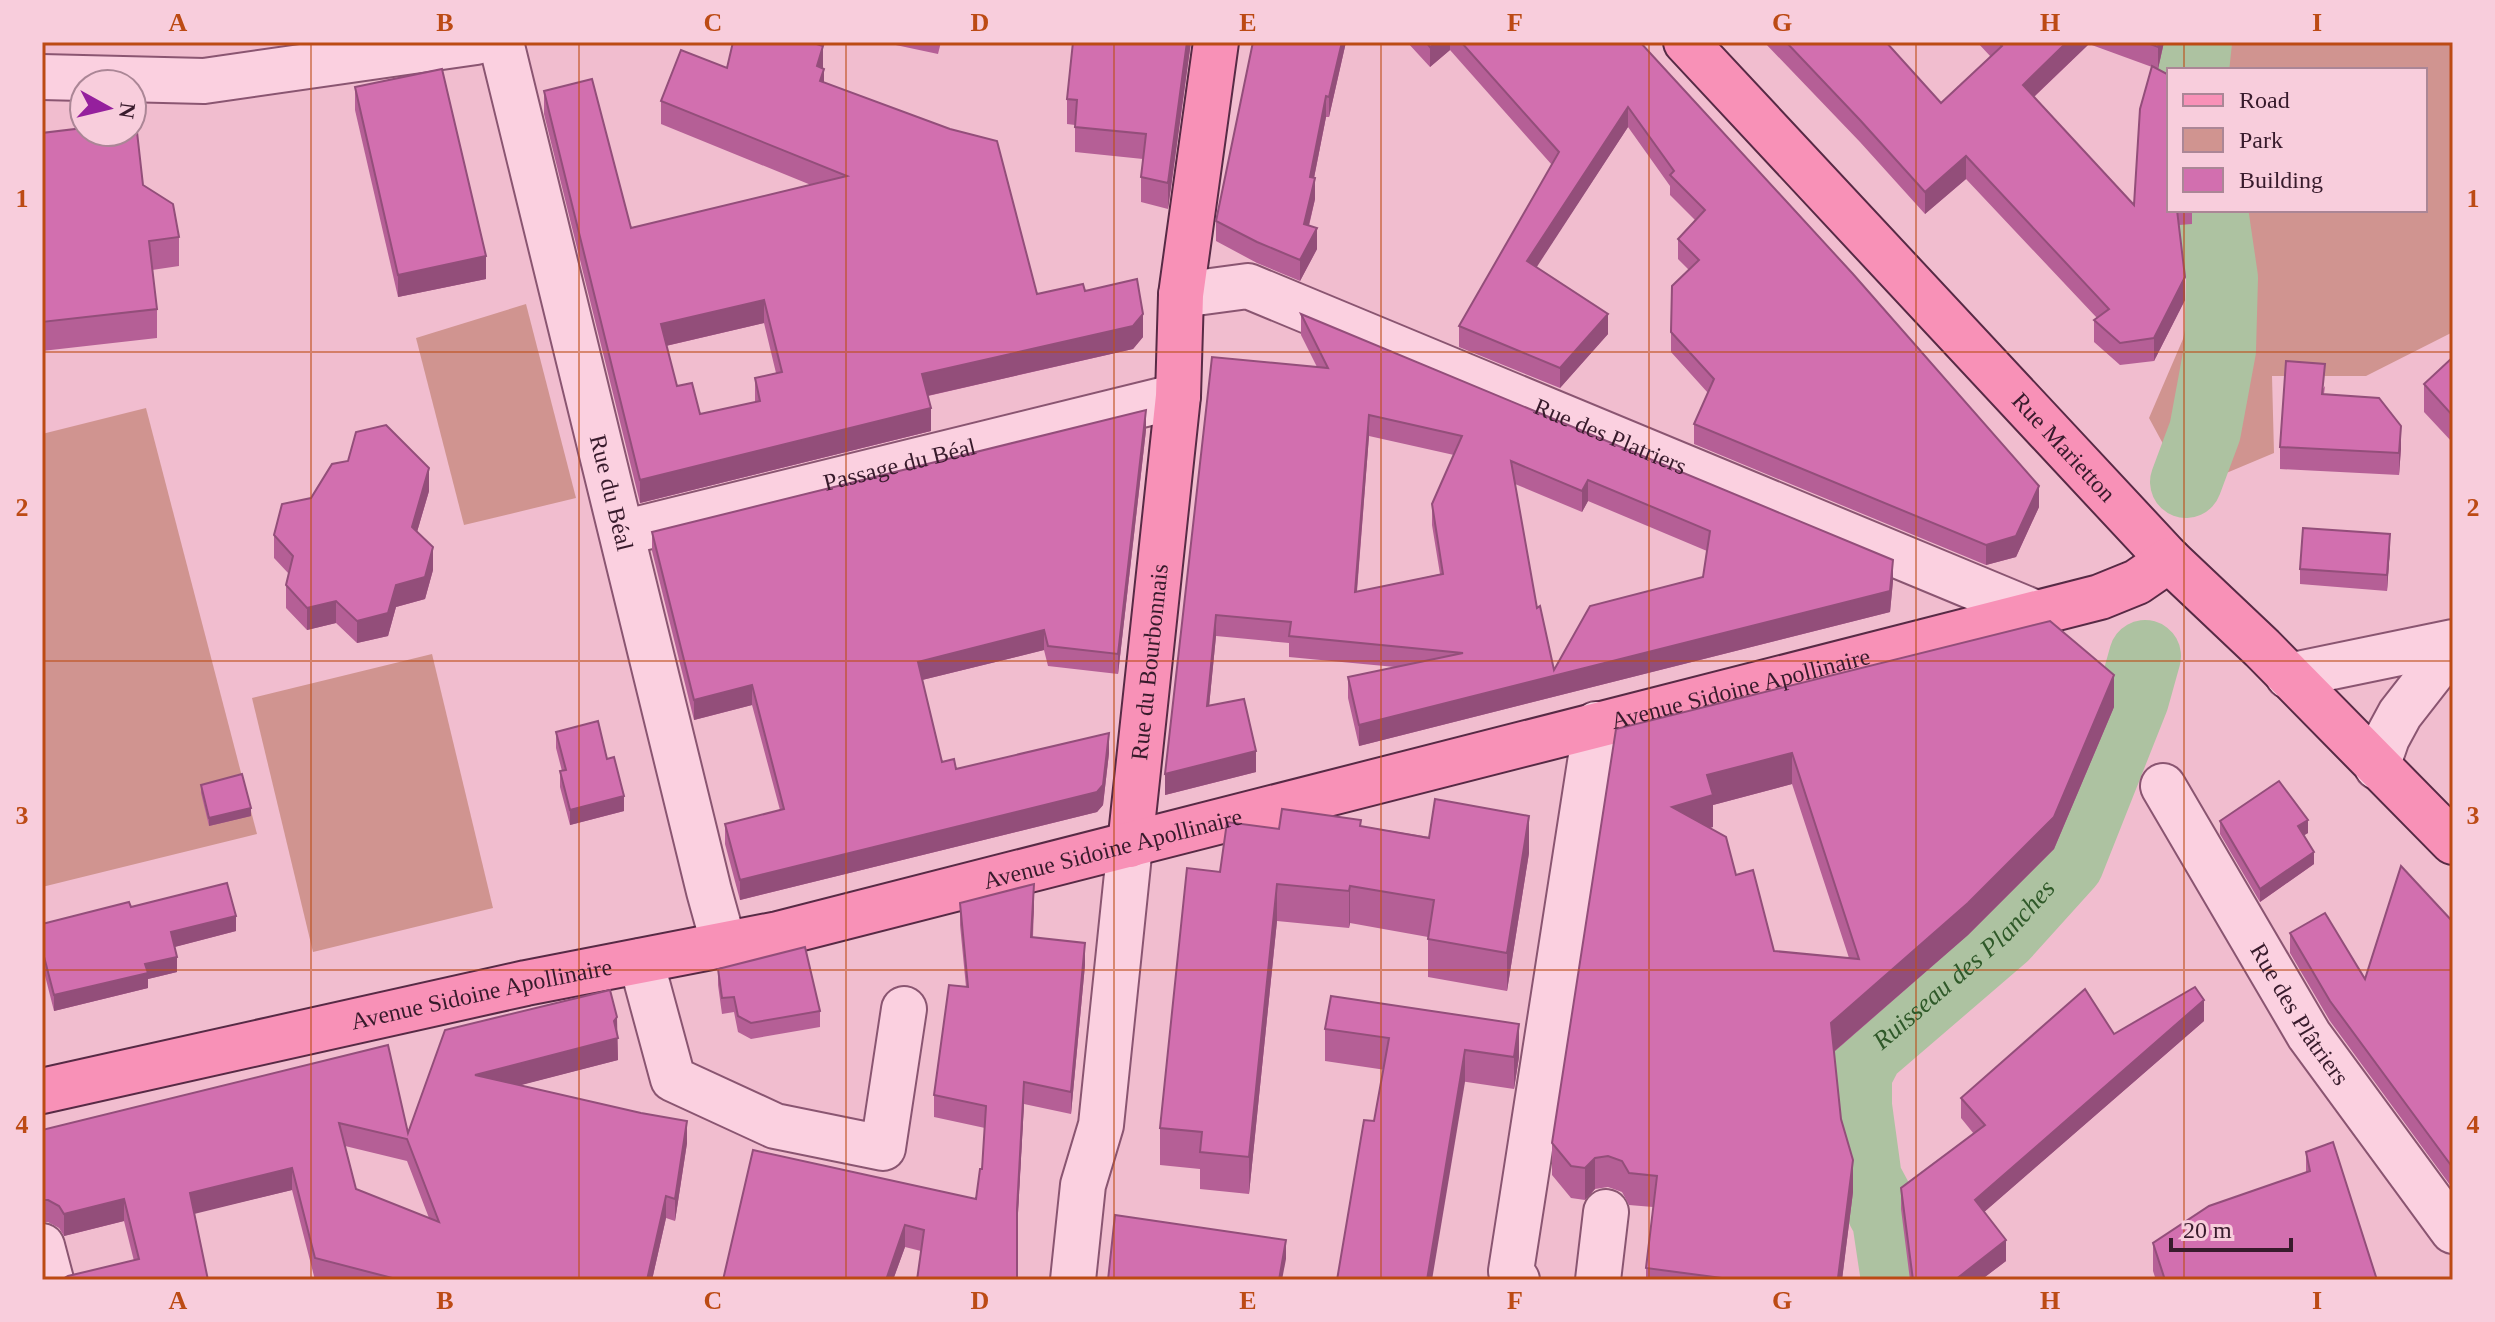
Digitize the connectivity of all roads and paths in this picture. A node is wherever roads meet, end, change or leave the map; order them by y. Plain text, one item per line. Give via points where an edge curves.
1 (476, 42) edge
2 (501, 42) edge
3 (1216, 42) edge
4 (1686, 42) edge
5 (42, 77) edge
6 (1181, 295) junction
7 (1178, 396) junction
8 (622, 533) junction
9 (2169, 560) junction
10 (2036, 613) junction
11 (2453, 644) edge
12 (2288, 676) junction
13 (1596, 724) junction
14 (2377, 767) junction
15 (2163, 786) dead end
16 (2451, 834) edge
17 (1130, 845) junction
18 (724, 945) junction
19 (641, 961) junction
20 (904, 1009) dead end
21 (42, 1091) edge
22 (1606, 1212) dead end
23 (2453, 1231) edge
24 (42, 1246) edge
25 (51, 1280) edge
26 (1073, 1280) edge
27 (1517, 1280) edge
28 (1598, 1280) edge

1 - 5 street via 204,81
2 - 8 street, Rue du Béal
3 - 6 main road, Rue du Bourbonnais
4 - 9 main road, Rue Marietton
6 - 7 main road, Rue du Bourbonnais
6 - 10 street, Rue des Platriers via 1248,286
7 - 8 street, Passage du Béal
7 - 17 main road, Rue du Bourbonnais
8 - 18 street, Rue du Béal
9 - 10 main road, Avenue Sidoine Apollinaire via 2124,588
9 - 12 main road, Rue Marietton
10 - 13 main road, Avenue Sidoine Apollinaire
11 - 12 street
11 - 14 street via 2400,714
12 - 14 main road, Rue Marietton
13 - 17 main road, Avenue Sidoine Apollinaire
13 - 27 street via 1511,1271
14 - 16 main road, Rue Marietton
15 - 23 street, Rue des Plâtriers via 2309,1035
17 - 18 main road, Avenue Sidoine Apollinaire
17 - 26 street, Rue du Bourbonnais via 1101,1125 1083,1185
18 - 19 main road, Avenue Sidoine Apollinaire
19 - 20 street via 673,1079 775,1126 883,1148
19 - 21 main road, Avenue Sidoine Apollinaire
22 - 28 street
24 - 25 street

